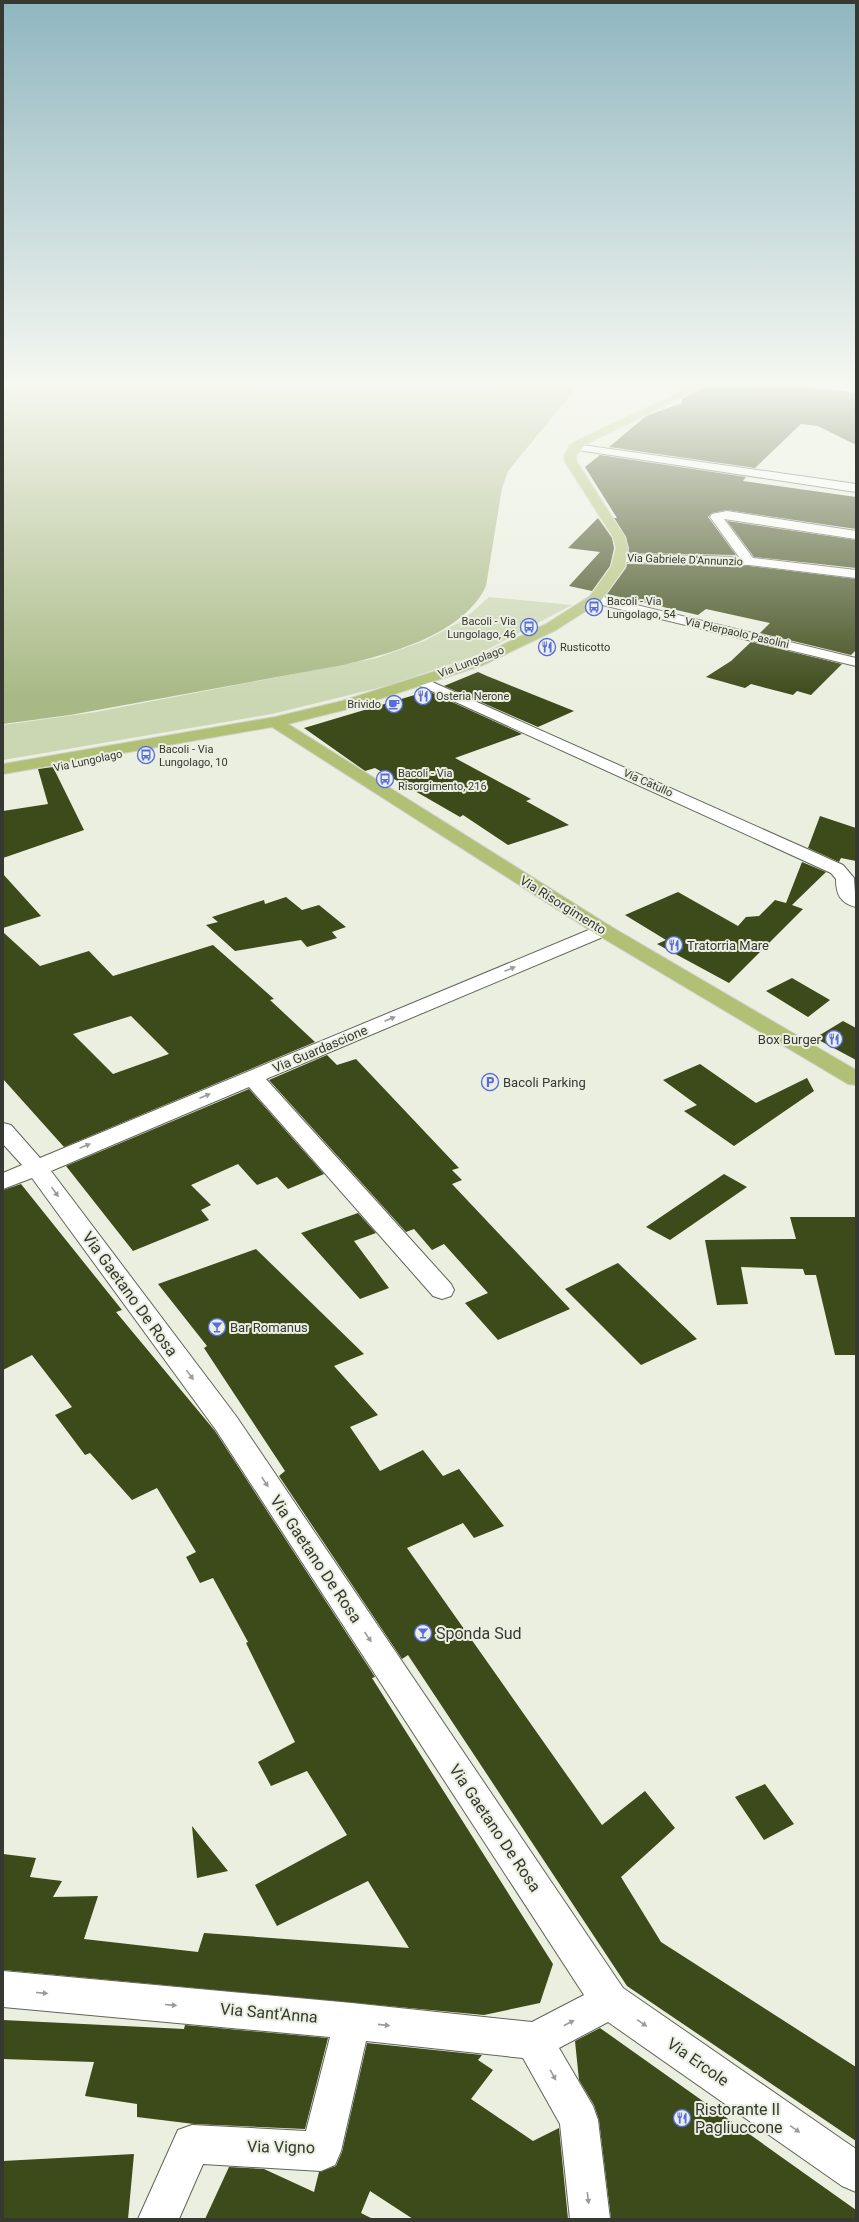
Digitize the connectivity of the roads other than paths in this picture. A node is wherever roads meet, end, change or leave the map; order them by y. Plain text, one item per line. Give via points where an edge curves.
1 (589, 491) edge
2 (856, 535) edge
3 (621, 558) junction
4 (750, 562) junction
5 (856, 574) edge
6 (595, 599) junction
7 (856, 662) edge
8 (422, 681) junction
9 (276, 722) junction
10 (220, 732) junction
11 (3, 770) edge
12 (3, 779) edge
13 (856, 901) edge
14 (603, 930) junction
15 (252, 1077) junction
16 (856, 1079) edge
17 (3, 1130) edge
18 (36, 1167) junction
19 (3, 1182) edge
20 (442, 1290) dead end
21 (3, 1989) edge
22 (610, 2001) junction
23 (352, 2021) junction
24 (534, 2041) junction
25 (856, 2172) edge
26 (158, 2219) edge
27 (590, 2219) edge

1 - 3 main road via 619,537
2 - 4 street, Via Gabriele D'Annunzio via 727,515 716,517
3 - 4 street, Via Gabriele D'Annunzio
3 - 6 main road, Via Lungolago via 618,567
4 - 5 street, Via Gabriele D'Annunzio
6 - 7 street, Via Pierpaolo Pasolini
6 - 8 main road, Via Lungolago via 551,627 495,654
8 - 9 main road, Via Lungolago via 346,705
8 - 13 street, Via Catullo via 837,869 845,878 845,892
9 - 10 main road, Via Lungolago
9 - 14 main road, Via Risorgimento
10 - 11 main road, Via Lungolago
10 - 12 main road, Via Lungolago
15 -> 14 street, Via Guardascione
14 - 16 main road, Via Risorgimento
18 -> 15 street, Via Guardascione
15 - 20 street
17 - 18 street, Via Gaetano De Rosa
18 - 19 street, Via Guardascione
18 -> 22 street, Via Gaetano De Rosa via 226,1423
21 -> 23 street, Via Sant'Anna
24 -> 22 street
22 -> 25 street, Via Ercole
23 -> 24 street, Via Sant'Anna
23 - 26 street, Via Vigno via 321,2151 192,2144
24 -> 27 street via 579,2120

